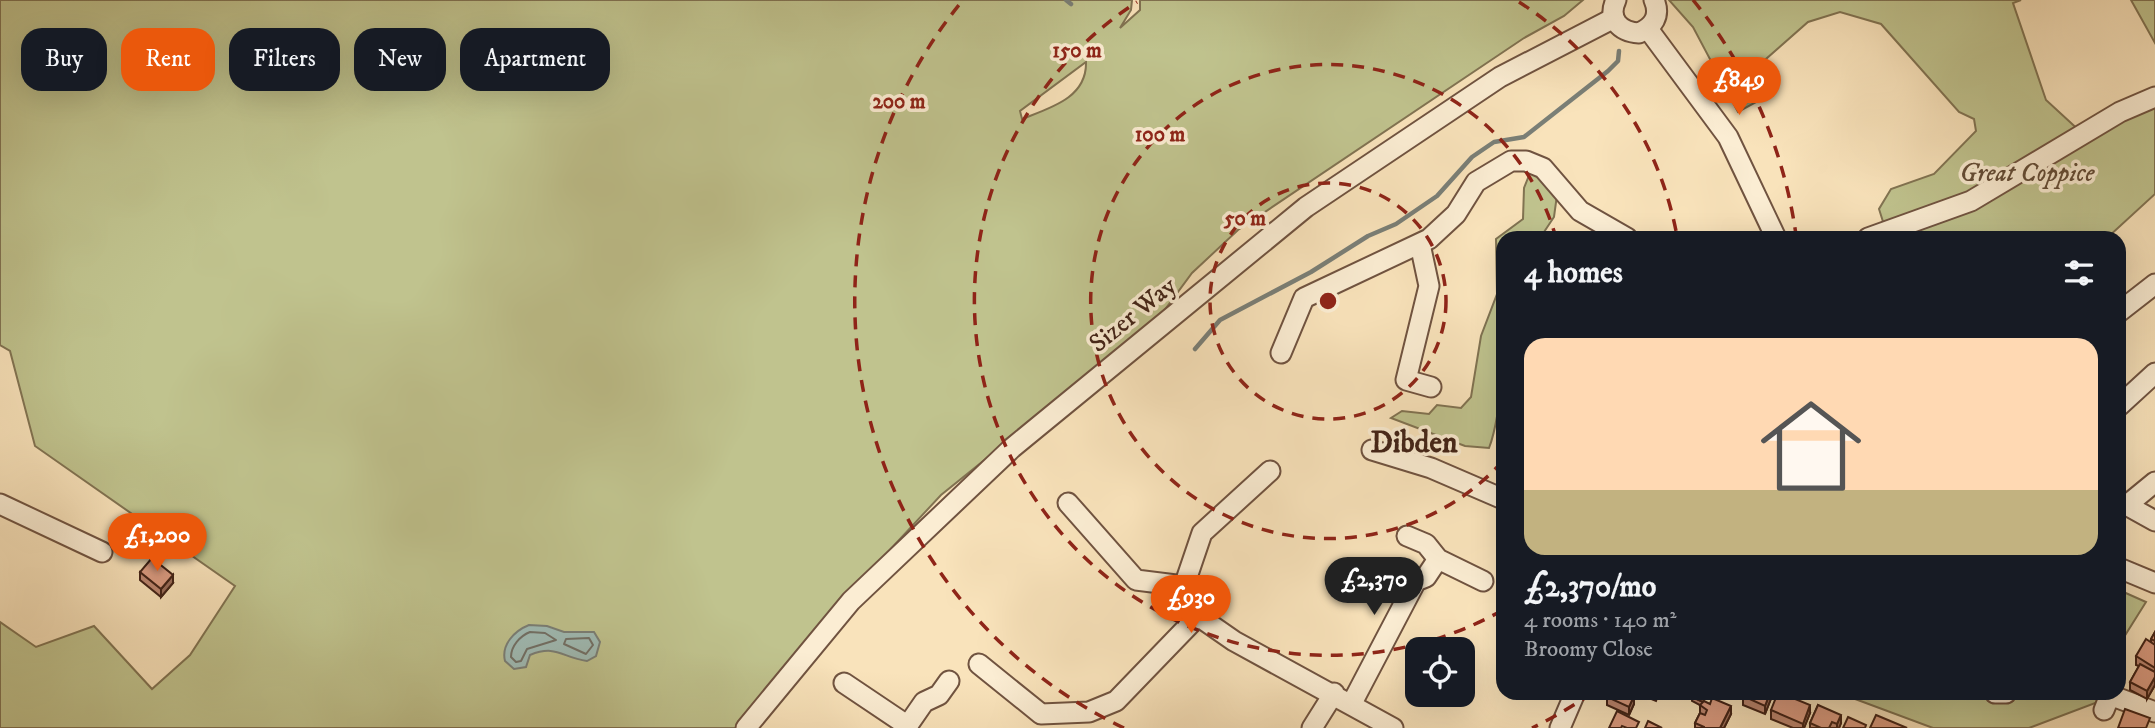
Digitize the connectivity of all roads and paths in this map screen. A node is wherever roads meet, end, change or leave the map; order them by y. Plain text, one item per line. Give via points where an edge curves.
1 (1654, 0) edge
2 (1615, 9) edge
3 (1648, 29) junction
4 (2155, 97) edge
5 (1615, 231) edge
6 (1773, 231) edge
7 (1887, 231) edge
8 (1420, 244) junction
9 (2155, 284) edge
10 (2126, 307) edge
11 (1281, 353) dead end
12 (2155, 373) edge
13 (1431, 387) dead end
14 (2126, 400) edge
15 (1372, 450) dead end
16 (1270, 471) dead end
17 (2155, 482) edge
18 (1496, 496) edge
19 (2126, 501) edge
20 (1068, 503) dead end
21 (0, 504) edge
22 (2126, 505) edge
23 (2155, 521) edge
24 (1408, 536) dead end
25 (102, 552) dead end
26 (1438, 559) junction
27 (2126, 572) edge
28 (1483, 581) dead end
29 (2155, 583) edge
30 (1184, 586) junction
31 (1198, 616) junction
32 (979, 664) dead end
33 (949, 681) dead end
34 (844, 683) dead end
35 (1334, 693) junction
36 (1571, 700) edge
37 (2108, 700) edge
38 (2123, 700) edge
39 (1352, 703) junction
40 (2104, 710) dead end
41 (2155, 712) edge
42 (907, 727) edge
43 (746, 728) edge
44 (1312, 728) edge
45 (1393, 728) edge
46 (1560, 728) edge

1 - 3 street via 1657,13
2 - 3 street via 1622,29
2 - 43 street, Sizer Way via 1500,77 1296,215 1012,448 851,601
3 - 6 street via 1728,136
4 - 7 street via 2120,112 1971,201
5 - 8 street via 1580,211 1543,168 1511,161 1476,182 1456,214
8 - 11 street via 1304,298
8 - 13 street via 1429,286 1406,380
9 - 10 street
12 - 14 street
15 - 18 street via 1431,468
16 - 30 street via 1202,533
17 - 19 street
20 - 30 street via 1136,580
21 - 25 street
22 - 23 street
24 - 26 street via 1426,544
26 - 28 street
26 - 39 street via 1426,578 1416,581
27 - 29 street
30 - 31 street
31 - 32 street via 1116,701 1089,712 1041,714
31 - 35 street via 1234,641
33 - 42 street via 939,695 924,702
34 - 42 street
35 - 39 street
35 - 44 street
36 - 46 street
37 - 40 street
38 - 41 street
39 - 45 street

